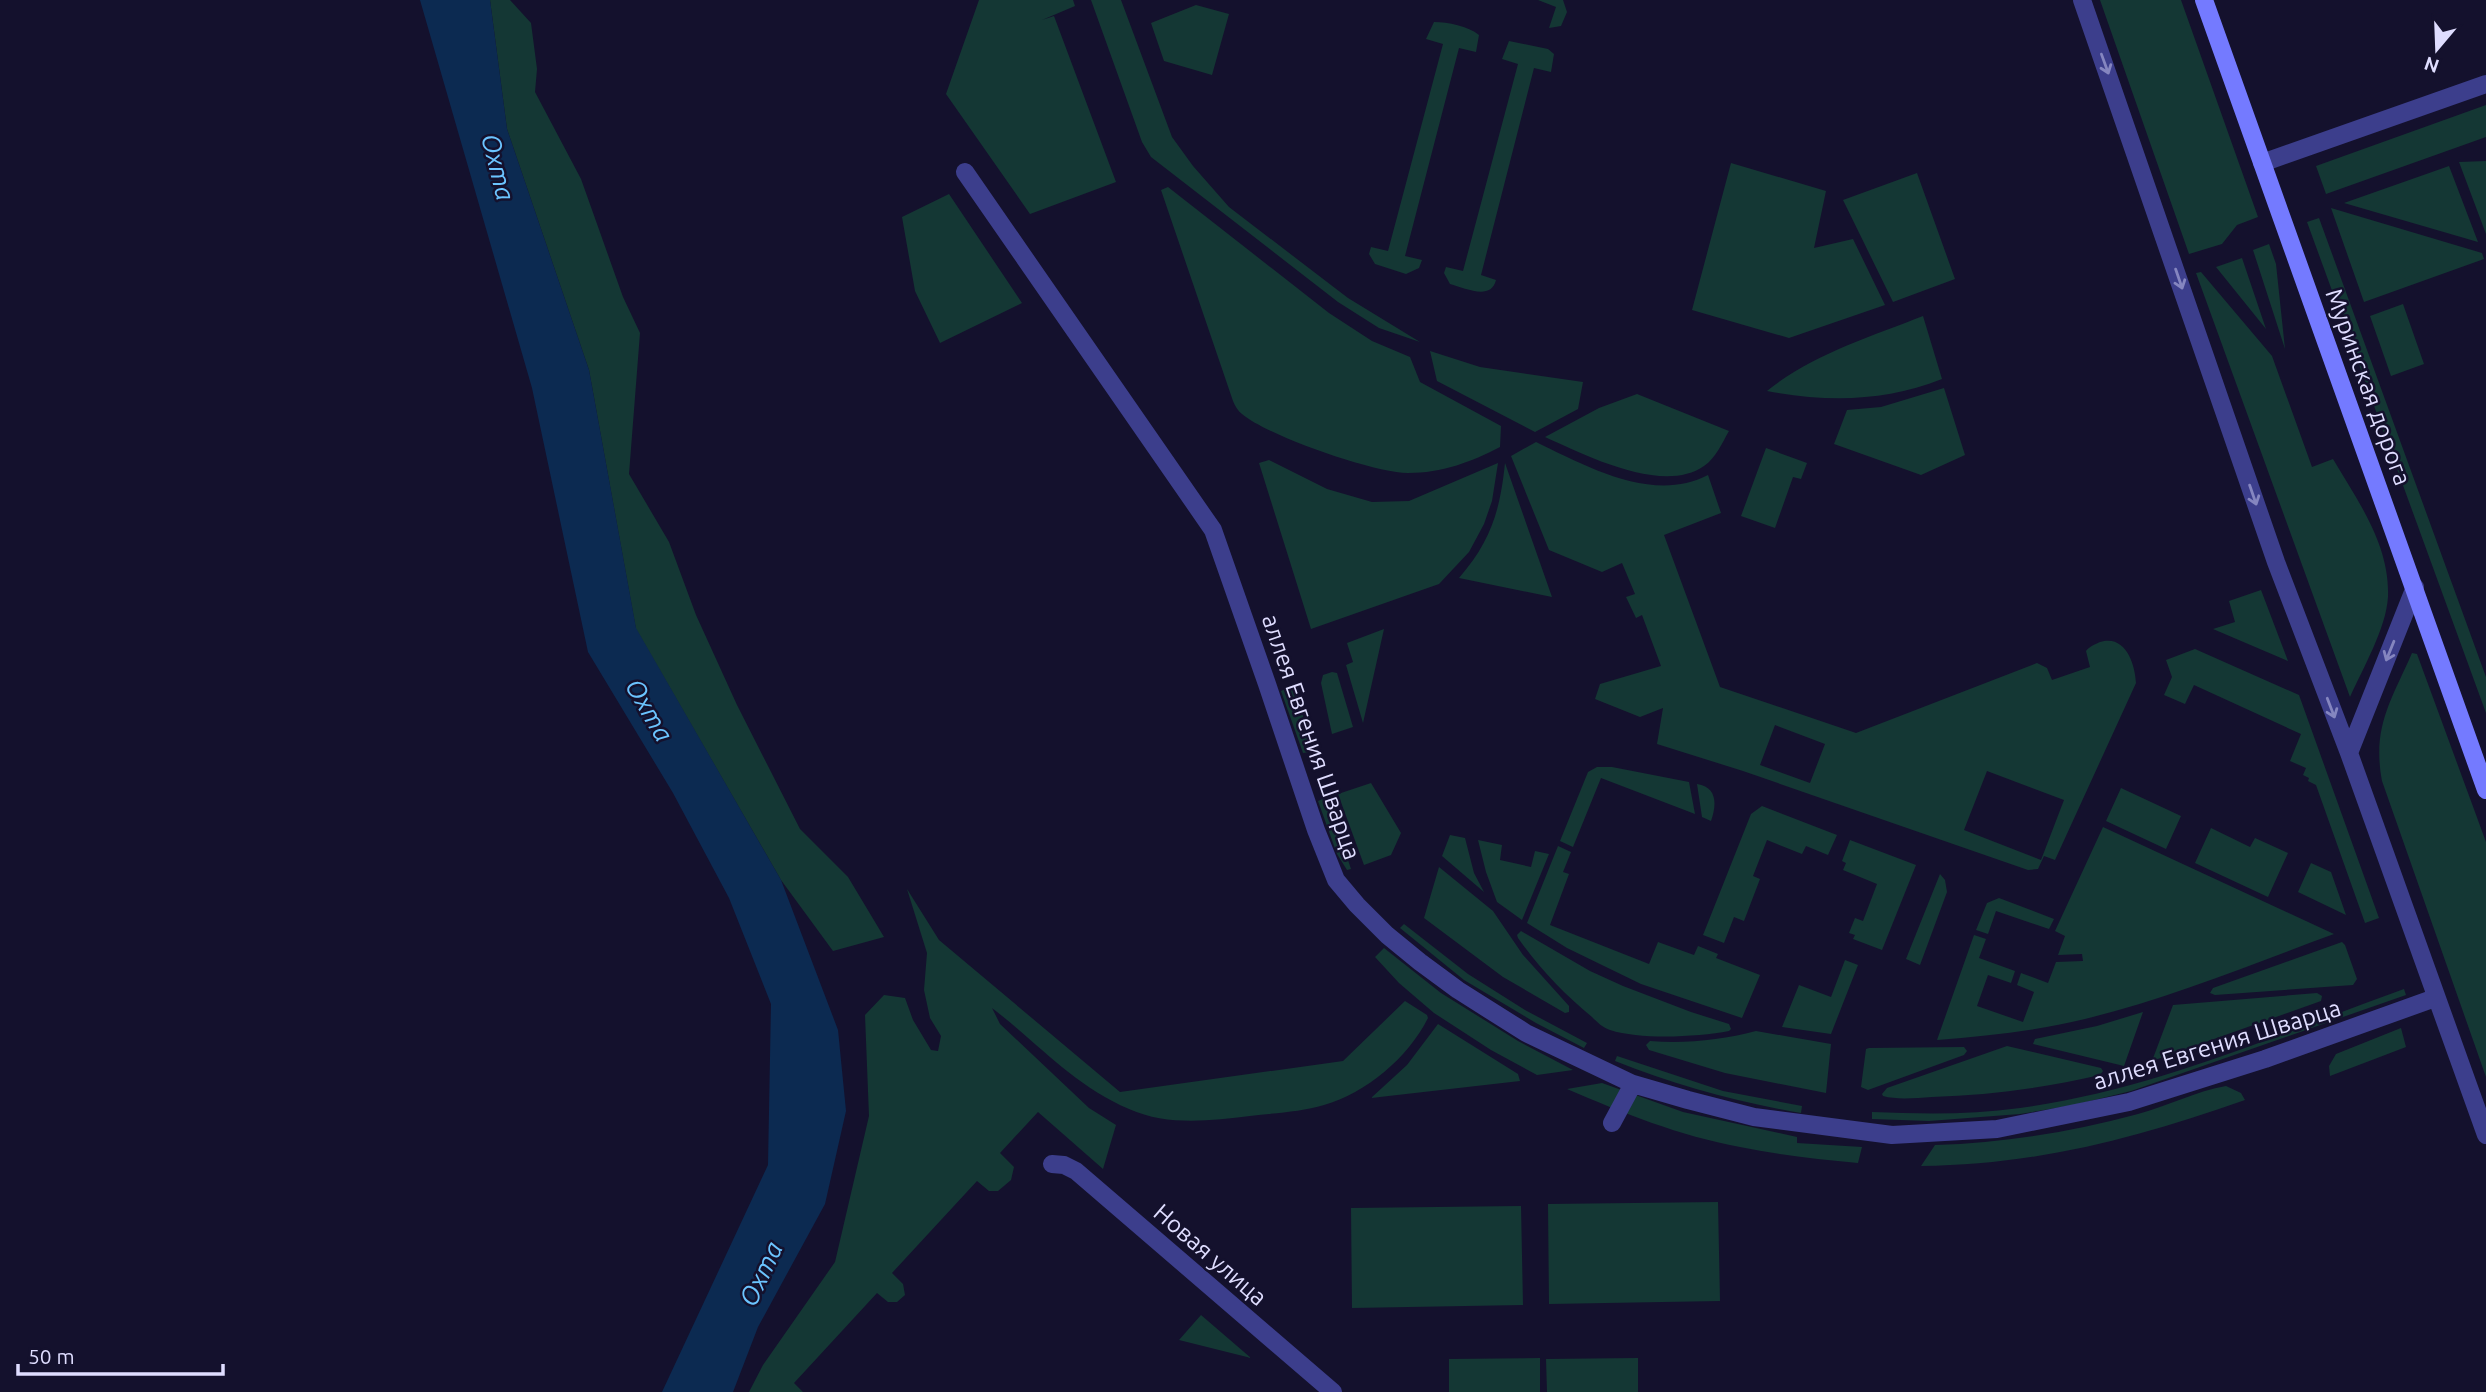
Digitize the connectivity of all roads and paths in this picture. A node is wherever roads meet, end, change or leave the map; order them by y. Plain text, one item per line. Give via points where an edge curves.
1 (2082, 0) edge
2 (2204, 0) edge
3 (2486, 84) edge
4 (2262, 163) junction
5 (965, 172) dead end
6 (2415, 587) junction
7 (2349, 753) junction
8 (2486, 790) edge
9 (2435, 998) junction
10 (1633, 1084) junction
11 (1612, 1123) dead end
12 (2486, 1135) edge
13 (1052, 1164) dead end
14 (1333, 1392) edge

1 -> 7 street via 2276,562
2 - 4 street, Муринская дорога
3 - 4 street
4 - 6 street, Муринская дорога
5 - 10 street, аллея Евгения Шварца via 1213,530 1336,880 1387,935 1458,990 1527,1033
6 -> 7 street
6 - 8 street, Муринская дорога
7 - 9 street
9 - 10 street, аллея Евгения Шварца via 2129,1102 1997,1129 1892,1135 1799,1124 1754,1117
9 - 12 street
10 - 11 street
13 - 14 street, Новая улица via 1076,1171

